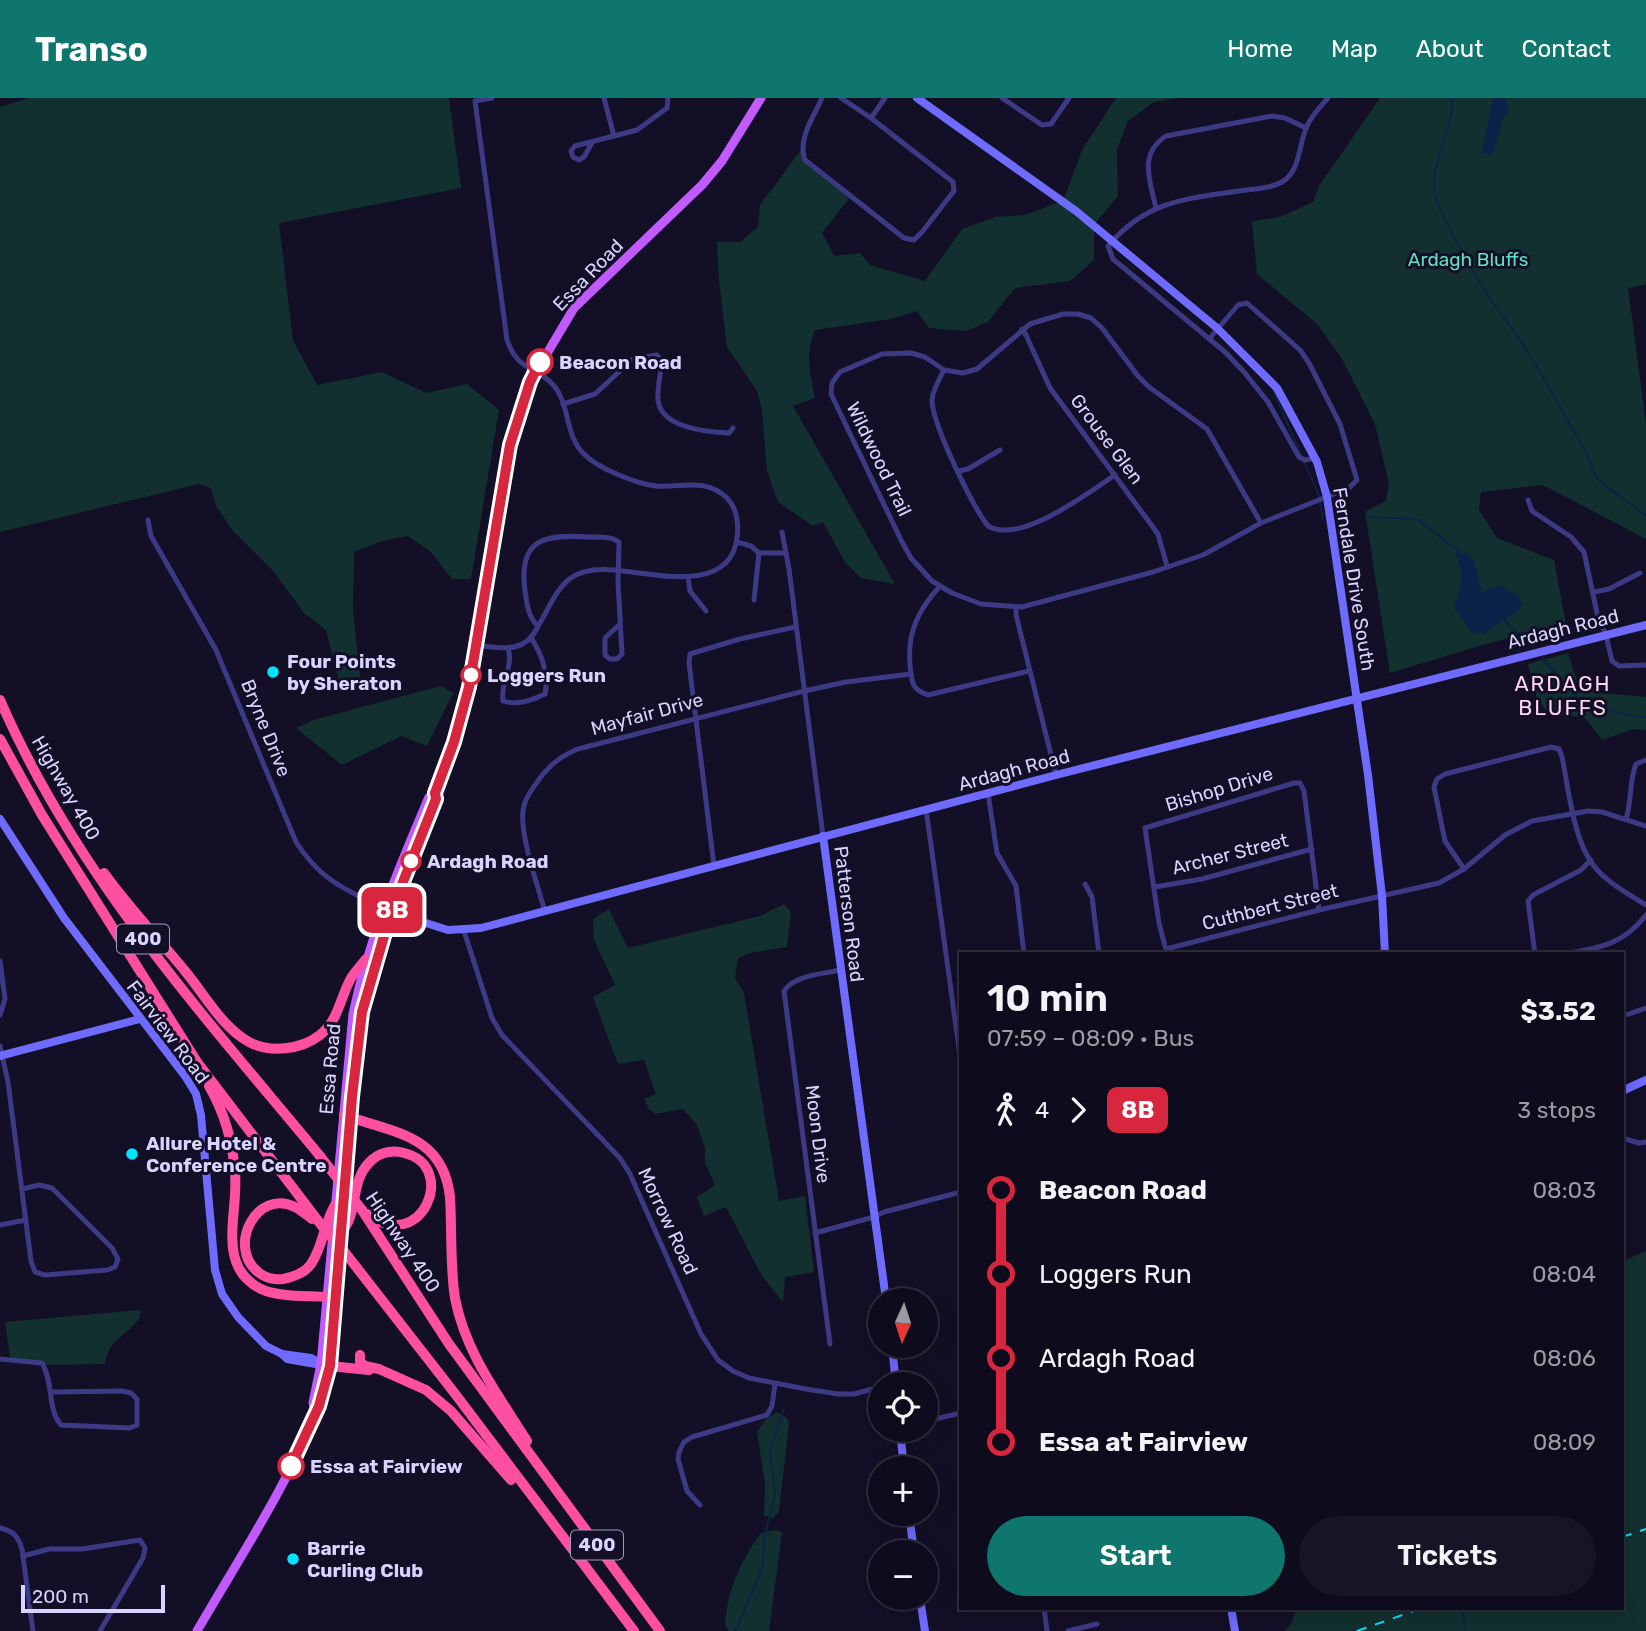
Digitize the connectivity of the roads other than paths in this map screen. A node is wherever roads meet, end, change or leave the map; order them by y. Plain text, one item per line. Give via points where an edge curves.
1 (492, 98) edge
2 (604, 98) edge
3 (668, 98) edge
4 (761, 98) edge
5 (822, 98) edge
6 (841, 98) edge
7 (885, 98) edge
8 (917, 98) edge
9 (1002, 98) edge
10 (1069, 98) edge
11 (1328, 98) edge
12 (871, 118) junction
13 (1306, 128) junction
14 (614, 136) junction
15 (593, 141) dead end
16 (1156, 208) junction
17 (1113, 240) junction
18 (1217, 328) junction
19 (1021, 329) junction
20 (1209, 339) junction
21 (944, 370) junction
22 (535, 371) junction
23 (563, 404) junction
24 (733, 428) dead end
25 (1000, 450) dead end
26 (1315, 458) junction
27 (959, 471) junction
28 (1115, 475) junction
29 (1326, 497) junction
30 (1528, 500) dead end
31 (148, 520) dead end
32 (1261, 523) junction
33 (782, 531) dead end
34 (737, 542) junction
35 (759, 553) junction
36 (786, 553) junction
37 (1167, 566) junction
38 (619, 571) junction
39 (1640, 573) dead end
40 (688, 577) junction
41 (940, 586) junction
42 (1593, 592) junction
43 (754, 600) dead end
44 (1016, 607) junction
45 (706, 611) dead end
46 (620, 624) junction
47 (1646, 625) edge
48 (538, 626) junction
49 (795, 627) junction
50 (1606, 635) junction
51 (531, 638) junction
52 (477, 645) junction
53 (509, 648) junction
54 (1646, 665) edge
55 (1029, 671) junction
56 (911, 674) junction
57 (804, 691) junction
58 (1358, 696) junction
59 (0, 699) edge
60 (696, 719) junction
61 (0, 739) edge
62 (1646, 760) edge
63 (1056, 775) junction
64 (988, 793) junction
65 (926, 809) junction
66 (1574, 814) junction
67 (0, 819) edge
68 (1626, 819) junction
69 (64, 823) junction
70 (1646, 826) edge
71 (823, 836) junction
72 (1312, 849) junction
73 (1591, 860) junction
74 (714, 867) junction
75 (1464, 869) junction
76 (1085, 884) dead end
77 (1156, 887) junction
78 (1382, 896) junction
79 (1646, 905) edge
80 (387, 910) junction
81 (1319, 910) junction
82 (545, 912) junction
83 (1646, 915) edge
84 (464, 931) junction
85 (1024, 952) edge
86 (1099, 952) edge
87 (1166, 952) edge
88 (1385, 952) edge
89 (1535, 952) edge
90 (1575, 952) edge
91 (366, 959) junction
92 (0, 961) edge
93 (840, 970) junction
94 (1646, 1007) edge
95 (0, 1015) edge
96 (1624, 1015) edge
97 (139, 1019) junction
98 (959, 1039) edge
99 (1, 1053) edge
100 (197, 1062) junction
101 (1646, 1080) edge
102 (1624, 1090) edge
103 (347, 1116) junction
104 (1624, 1139) edge
105 (1646, 1142) edge
106 (22, 1189) junction
107 (959, 1193) edge
108 (335, 1205) junction
109 (362, 1210) junction
110 (874, 1217) junction
111 (26, 1220) junction
112 (0, 1225) edge
113 (322, 1226) junction
114 (341, 1232) junction
115 (815, 1233) junction
116 (884, 1288) edge
117 (332, 1301) junction
118 (830, 1344) dead end
119 (360, 1354) dead end
120 (0, 1359) edge
121 (325, 1365) junction
122 (385, 1373) junction
123 (775, 1384) junction
124 (868, 1390) edge
125 (52, 1392) junction
126 (959, 1413) edge
127 (938, 1418) edge
128 (533, 1460) junction
129 (700, 1505) dead end
130 (0, 1528) edge
131 (555, 1529) junction
132 (23, 1556) junction
133 (922, 1610) edge
134 (1044, 1610) edge
135 (1231, 1610) edge
136 (1097, 1624) dead end
137 (33, 1631) edge
138 (100, 1631) edge
139 (197, 1631) edge
140 (634, 1631) edge
141 (660, 1631) edge
142 (925, 1631) edge
143 (1047, 1631) edge
144 (1068, 1631) edge
145 (1235, 1631) edge

1 - 22 street via 475,101 507,340 517,361
2 - 14 street
3 - 14 street via 667,108 643,127
4 - 22 main road, Essa Road via 722,161 575,308
5 - 12 street via 804,138 801,150 805,160 904,238 914,240 954,191 953,182
6 - 12 street
7 - 12 street
8 - 17 street, Ferndale Drive South
9 - 10 street via 1042,125 1051,124
11 - 13 street
13 - 16 street via 1292,172 1282,182
13 - 16 street via 1273,116 1166,136 1155,142 1148,160
14 - 15 street
16 - 17 street via 1136,218
17 - 18 street, Ferndale Drive South
17 - 20 street via 1108,250 1113,259
18 - 20 street
18 - 26 street, Ferndale Drive South via 1277,388
18 - 29 street, Wildwood Trail via 1238,305 1247,303 1309,363 1346,437 1357,480
19 - 21 street via 976,369 963,373
19 - 28 street, Grouse Glen via 1050,388
19 - 32 street via 1063,314 1091,318 1149,387 1207,429
20 - 26 street via 1259,390 1299,457
21 - 27 street via 932,402
21 - 41 street, Wildwood Trail via 911,353 882,354 840,372 831,394 911,558
22 - 23 street via 553,384
22 - 52 main road, Essa Road via 510,445
23 - 24 street via 595,394 634,359 657,355 662,361 658,400 667,418 717,432 729,433
23 - 34 street via 583,454 600,465 656,486 710,487 728,499 738,523
25 - 27 street
26 - 29 street, Ferndale Drive South
27 - 28 street via 982,519 996,531 1055,515
28 - 37 street, Grouse Glen via 1158,534
29 - 32 street, Wildwood Trail
29 - 58 street, Ferndale Drive South
30 - 42 street via 1532,511 1580,546
31 - 80 street, Bryne Drive via 151,536 216,650 296,842 325,877
32 - 37 street, Wildwood Trail via 1203,555
33 - 36 street, Patterson Road
34 - 35 street
34 - 40 street via 727,561 712,574
35 - 36 street
35 - 43 street
36 - 49 street, Patterson Road
37 - 44 street, Wildwood Trail
38 - 40 street
38 - 46 street
38 - 48 street via 590,569 571,576 560,586
38 - 48 street via 621,548 616,539 559,535 540,542 526,558 522,573 528,608
39 - 42 street
40 - 45 street via 690,591
41 - 44 street, Wildwood Trail via 981,604
41 - 56 street via 918,613 910,635
42 - 50 street
44 - 55 street
46 - 46 street via 605,638 610,659 622,654
47 - 50 street, Ardagh Road
48 - 51 street
49 - 57 street, Patterson Road
49 - 60 street via 690,654
50 - 54 street via 1614,664
50 - 58 street, Ardagh Road
51 - 53 street
51 - 53 street via 541,653 547,686 545,694 530,702 503,701
52 - 53 street
52 - 80 main road, Essa Road via 436,799
55 - 56 street via 928,695 917,691
55 - 63 street
56 - 57 street, Mayfair Drive
57 - 60 street, Mayfair Drive
57 - 71 street, Patterson Road
58 - 63 street, Ardagh Road
58 - 78 street, Ferndale Drive South
59 - 69 highway, Highway 400 / 400
60 - 74 street
60 - 82 street, Mayfair Drive via 578,749 550,765 529,793 523,810
61 - 100 highway, Highway 400 / 400 via 42,815
62 - 68 street via 1636,764 1632,773
63 - 64 street, Ardagh Road
64 - 65 street, Ardagh Road
64 - 85 street via 996,851 1016,886
65 - 71 street, Ardagh Road
65 - 98 street
66 - 68 street, Cuthbert Street via 1602,811
66 - 73 street
66 - 75 street, Cuthbert Street via 1532,821 1505,835
66 - 75 street via 1559,749 1551,747 1445,774 1434,787 1439,818 1445,841
67 - 97 street, Fairview Road via 64,918
68 - 70 street, Cuthbert Street
69 - 91 highway via 225,1022 252,1044 281,1049 320,1035 333,1021 350,979
69 - 109 highway, Highway 400 / 400, bridge via 118,908
71 - 74 street, Ardagh Road
71 - 93 street, Patterson Road
72 - 77 street, Archer Street
72 - 77 street, Bishop Drive via 1300,783 1145,828
72 - 81 street, Bishop Drive
73 - 79 street via 1611,882
73 - 89 street via 1528,901
74 - 82 street, Ardagh Road
75 - 78 street, Cuthbert Street via 1438,883
76 - 86 street via 1092,897
77 - 87 street
78 - 81 street, Cuthbert Street
78 - 88 street, Ferndale Drive South
80 - 84 street, Ardagh Road via 433,927
80 - 91 main road, Essa Road
80 - 103 main road, Essa Road via 362,1012
81 - 87 street, Cuthbert Street
82 - 84 street, Ardagh Road
83 - 90 street via 1635,929 1607,946
84 - 123 street, Morrow Road via 492,1018 502,1035 630,1174 708,1347 733,1371
91 - 103 main road, Essa Road via 353,1014
92 - 95 street via 5,999
93 - 110 street, Patterson Road
93 - 115 street, Moon Drive via 798,979 784,991
94 - 96 street
97 - 99 street
97 - 121 street, Fairview Road via 197,1094 217,1281 230,1307 266,1346
99 - 106 street
100 - 113 highway, Highway 400 / 400
100 - 117 highway via 229,1136 236,1174 234,1261 261,1289
101 - 102 street
103 - 108 main road, Essa Road
103 - 114 main road, Essa Road
103 - 128 highway via 416,1140 442,1166 450,1197 455,1296 464,1330 529,1443
104 - 105 street
106 - 111 street
106 - 111 street via 52,1188 112,1248 118,1259 115,1267 45,1275 35,1272
107 - 110 street
108 - 113 highway via 310,1265 299,1274 270,1278 250,1265 245,1255 243,1242 251,1219 269,1206 293,1206
108 - 117 main road, Essa Road
109 - 114 highway via 391,1225 418,1217 432,1194 426,1168 407,1153 376,1157 357,1180 349,1221
109 - 128 highway, Highway 400 / 400 via 449,1344
110 - 115 street
110 - 116 street, Patterson Road
111 - 112 street
113 - 131 highway, Highway 400 / 400, bridge
114 - 117 main road, Essa Road
115 - 118 street, Moon Drive
117 - 121 main road, Essa Road
117 - 121 main road, Essa Road
119 - 122 highway via 362,1365
120 - 125 street via 42,1363
121 - 122 highway
121 - 139 main road, Essa Road via 319,1406 281,1486
122 - 131 highway via 426,1390 451,1410
123 - 124 street, Morrow Road via 838,1394
123 - 129 street via 767,1415 692,1437 682,1445 678,1459 687,1491
125 - 125 street via 54,1417 61,1425 130,1428 137,1424 137,1399 131,1393
126 - 127 street
128 - 141 highway, Highway 400 / 400
130 - 132 street via 13,1532
131 - 140 highway, Highway 400 / 400
132 - 137 street
132 - 138 street via 139,1540 145,1548 143,1558
133 - 142 street
134 - 143 street
135 - 145 street
136 - 144 street

